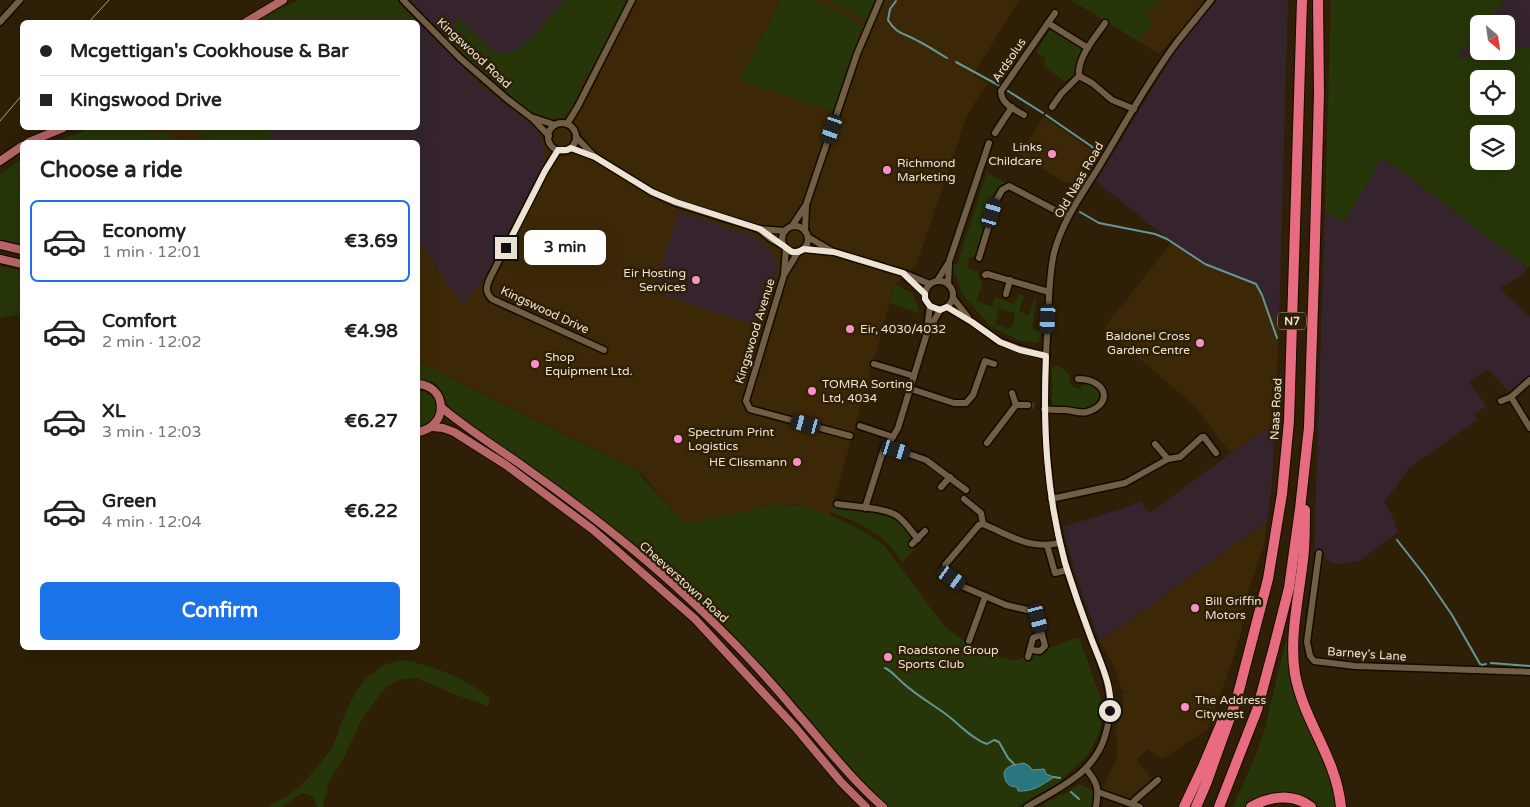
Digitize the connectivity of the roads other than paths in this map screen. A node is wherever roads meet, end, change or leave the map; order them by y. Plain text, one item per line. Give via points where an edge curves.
1 (20, 0) edge
2 (283, 0) edge
3 (403, 0) edge
4 (632, 0) edge
5 (880, 0) edge
6 (1212, 0) edge
7 (1302, 0) edge
8 (1318, 3) edge
9 (1055, 13) dead end
10 (249, 20) edge
11 (0, 22) edge
12 (1105, 23) dead end
13 (1048, 24) junction
14 (1088, 48) junction
15 (1079, 76) junction
16 (1052, 107) dead end
17 (1012, 108) junction
18 (1134, 109) junction
19 (1024, 115) dead end
20 (532, 118) junction
21 (567, 124) junction
22 (554, 125) junction
23 (58, 130) edge
24 (995, 133) dead end
25 (549, 136) junction
26 (576, 138) junction
27 (34, 140) edge
28 (989, 143) dead end
29 (20, 147) edge
30 (571, 148) junction
31 (558, 150) junction
32 (595, 157) junction
33 (0, 161) edge
34 (806, 205) junction
35 (1068, 217) junction
36 (792, 226) junction
37 (760, 229) junction
38 (785, 231) junction
39 (806, 234) junction
40 (0, 245) edge
41 (784, 247) junction
42 (20, 250) edge
43 (801, 251) junction
44 (834, 252) junction
45 (979, 258) dead end
46 (0, 259) edge
47 (949, 262) junction
48 (20, 264) edge
49 (903, 273) junction
50 (784, 275) junction
51 (985, 275) dead end
52 (1010, 280) junction
53 (934, 282) junction
54 (948, 284) junction
55 (1049, 292) junction
56 (925, 294) junction
57 (1006, 294) dead end
58 (953, 298) junction
59 (930, 306) junction
60 (947, 307) junction
61 (940, 310) junction
62 (972, 322) junction
63 (927, 332) junction
64 (604, 350) dead end
65 (1046, 356) junction
66 (874, 364) dead end
67 (994, 364) dead end
68 (914, 376) junction
69 (1078, 379) dead end
70 (1530, 380) edge
71 (420, 385) edge
72 (911, 389) junction
73 (1012, 393) dead end
74 (1511, 397) junction
75 (1501, 401) dead end
76 (1016, 405) junction
77 (1028, 406) tunnel mouth
78 (441, 407) junction
79 (1042, 407) junction
80 (860, 426) dead end
81 (432, 427) junction
82 (1309, 427) junction
83 (1530, 428) edge
84 (420, 431) edge
85 (850, 436) dead end
86 (893, 437) junction
87 (988, 443) dead end
88 (1155, 444) dead end
89 (886, 446) junction
90 (1216, 453) dead end
91 (1168, 459) junction
92 (950, 477) junction
93 (941, 487) dead end
94 (966, 490) dead end
95 (964, 499) dead end
96 (1052, 499) junction
97 (837, 504) dead end
98 (865, 508) junction
99 (982, 524) junction
100 (925, 531) dead end
101 (918, 539) junction
102 (1060, 543) junction
103 (912, 544) dead end
104 (1047, 545) junction
105 (1319, 553) dead end
106 (1063, 571) dead end
107 (985, 597) junction
108 (1042, 634) junction
109 (1253, 638) junction
110 (969, 641) dead end
111 (1530, 672) edge
112 (1086, 769) junction
113 (1158, 780) dead end
114 (1098, 792) junction
115 (1132, 804) junction
116 (1030, 806) edge
117 (866, 807) edge
118 (883, 807) edge
119 (1096, 807) edge
120 (1140, 807) edge
121 (1184, 807) edge
122 (1196, 807) edge
123 (1219, 807) edge
124 (1251, 807) edge
125 (1311, 807) edge
126 (1341, 807) edge

1 - 11 street
2 - 10 main road
3 - 20 street, Kingswood Road via 480,76
4 - 21 street
5 - 34 street via 857,54
6 - 18 street, Old Naas Road via 1176,43
7 - 109 highway, Naas Road / N7 via 1289,421 1279,519
8 - 82 highway, N7 via 1319,94
9 - 13 street, Ardsolus
12 - 14 street
13 - 14 street
13 - 17 street, Ardsolus via 1002,91 1001,97
14 - 15 street via 1078,68
15 - 16 street
15 - 18 street via 1112,100
17 - 19 street
17 - 24 street
18 - 35 street, Old Naas Road
20 - 22 street, Kingswood Road
20 - 25 street, Kingswood Road
21 - 22 street
21 - 26 street via 574,129
22 - 25 street
23 - 27 main road
25 - 31 street via 551,144
26 - 30 street
26 - 32 street
28 - 47 street
29 - 33 main road
30 - 31 street
30 - 32 street
31 - 64 street, Kingswood Drive via 486,291 492,299
32 - 37 street via 652,192
34 - 36 street
34 - 39 street
35 - 45 street via 1010,186 1002,190 997,199
35 - 55 street, Old Naas Road via 1054,253
36 - 38 street
36 - 39 street
37 - 38 street
37 - 41 street
38 - 41 street via 782,237
39 - 43 street via 808,244
39 - 44 street
40 - 42 main road
41 - 43 street via 792,252
41 - 50 street, Kingswood Avenue
43 - 44 street
43 - 50 street, Kingswood Avenue
44 - 49 street
46 - 48 main road
47 - 53 street
47 - 54 street
49 - 53 street
49 - 56 street
50 - 85 street, Kingswood Avenue via 746,401 750,409
51 - 52 street
52 - 55 street
52 - 57 street
53 - 54 street
53 - 56 street
54 - 58 street
55 - 65 street, Old Naas Road
56 - 59 street
58 - 60 street
58 - 62 street
59 - 61 street
59 - 63 street
60 - 61 street
60 - 62 street
61 - 63 street
62 - 65 street via 1000,342
63 - 68 street
65 - 79 street, Old Naas Road
66 - 68 street
67 - 72 street via 985,361 966,403 954,403
68 - 72 street
69 - 79 street via 1089,379 1100,386 1104,395 1096,408 1083,413
70 - 74 street
71 - 78 main road, Cheeverstown Road via 435,392
72 - 86 street
73 - 76 street
74 - 75 street
74 - 83 street
76 - 77 street
76 - 87 street
78 - 81 main road
78 - 118 main road, Cheeverstown Road via 583,511 705,614
79 - 96 street, Old Naas Road
80 - 86 street
81 - 84 main road
81 - 117 main road, Cheeverstown Road via 466,438 592,528 695,619
82 - 123 highway, N7 via 1289,588 1257,710
82 - 126 highway, N7 via 1304,557 1294,631 1295,674 1302,701 1335,774
86 - 89 street
88 - 91 street
89 - 92 street via 926,460
89 - 98 street
90 - 91 street via 1202,437 1180,457
91 - 96 street via 1125,483
92 - 93 street
92 - 94 street
95 - 99 street via 981,513
96 - 102 street, Old Naas Road
97 - 98 street
98 - 101 street via 895,514
99 - 104 street via 1017,541
99 - 107 street via 946,562 945,568 948,576
100 - 101 street
101 - 103 street
102 - 104 street
102 - 112 street, Old Naas Road via 1104,670 1111,705 1105,738
104 - 106 street via 1055,574
105 - 111 street, Barney's Lane via 1307,642 1314,661 1355,666
107 - 108 street via 1036,612
107 - 110 street
108 - 108 street via 1033,638 1029,653 1043,649
109 - 121 highway, N7 via 1219,729
109 - 122 highway, Naas Road / N7 via 1237,698
112 - 114 street via 1096,782
112 - 116 street, Old Naas Road via 1065,786
113 - 115 street
114 - 115 street
114 - 119 street
115 - 120 street
124 - 125 highway via 1266,799 1280,798 1300,800

